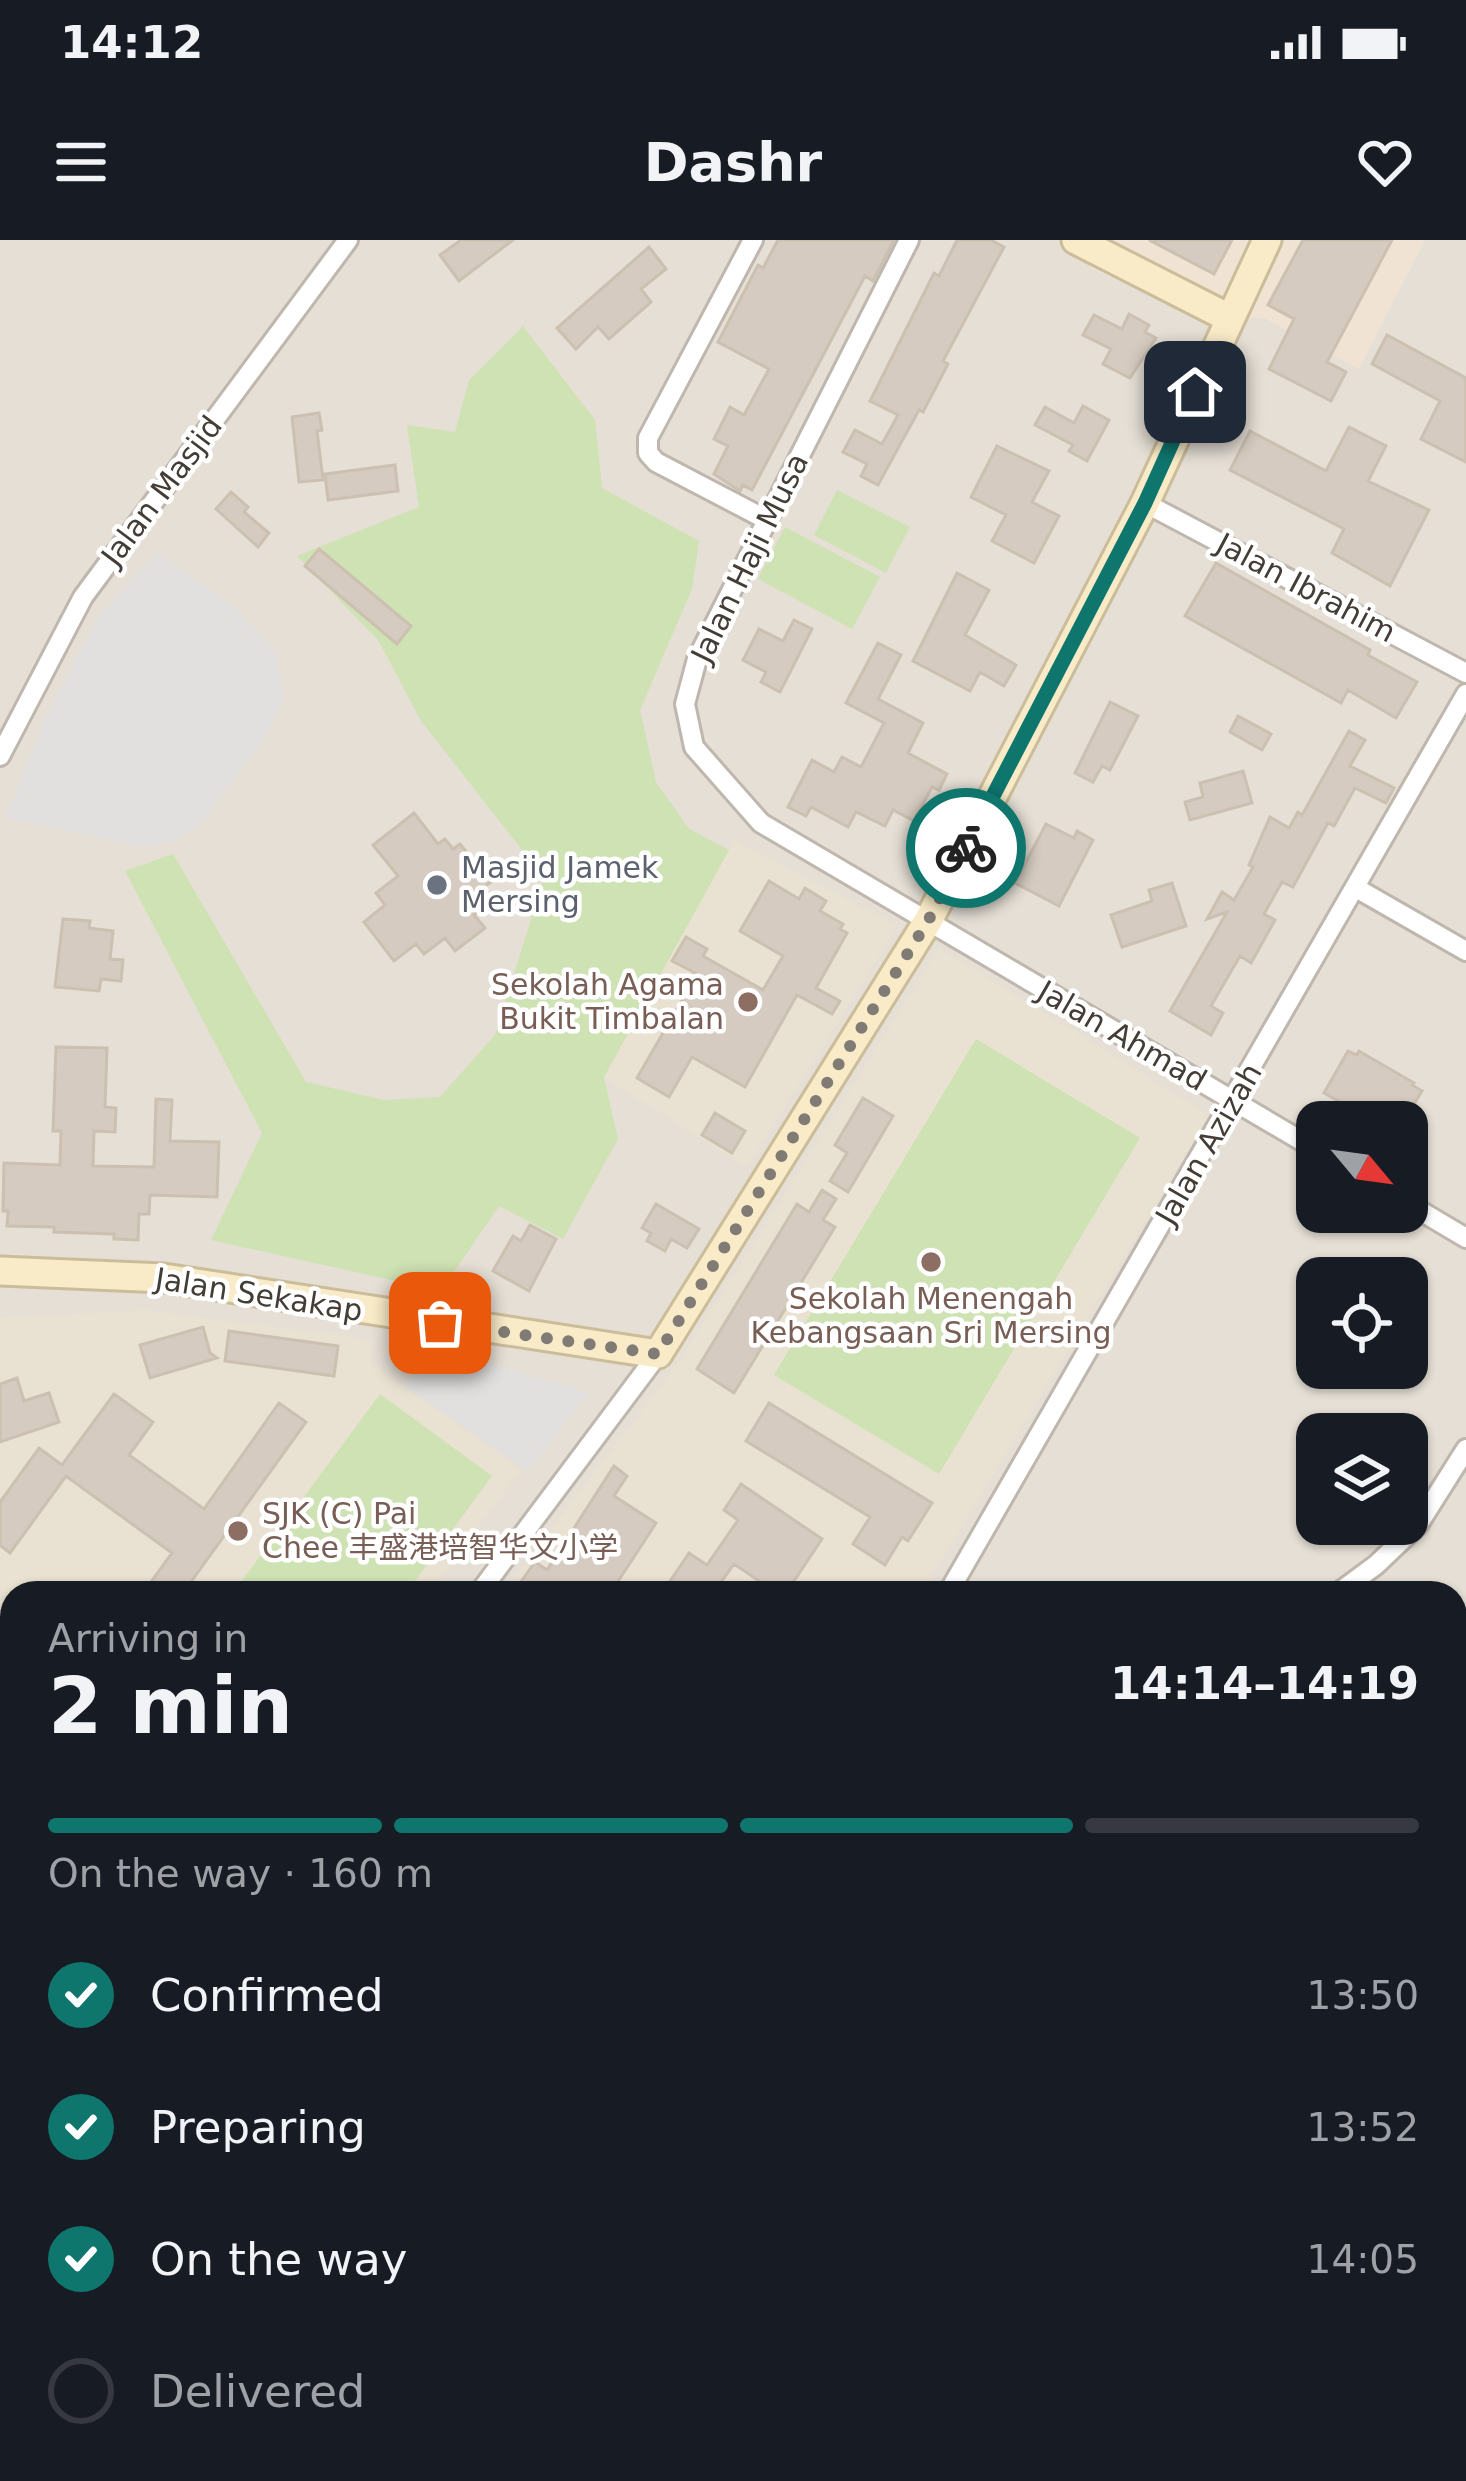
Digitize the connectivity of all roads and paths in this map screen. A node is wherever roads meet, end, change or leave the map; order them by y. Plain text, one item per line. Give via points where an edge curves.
1 (348, 240) edge
2 (753, 240) edge
3 (909, 240) edge
4 (1076, 240) edge
5 (1267, 240) edge
6 (1108, 247) edge
7 (1228, 318) junction
8 (1145, 503) junction
9 (767, 520) junction
10 (1466, 648) edge
11 (1444, 661) junction
12 (1466, 673) edge
13 (1466, 694) edge
14 (0, 756) edge
15 (1356, 888) junction
16 (928, 921) junction
17 (1466, 951) edge
18 (1234, 1101) junction
19 (1296, 1138) edge
20 (1428, 1215) edge
21 (1466, 1238) edge
22 (0, 1271) edge
23 (658, 1354) junction
24 (1466, 1449) edge
25 (488, 1581) edge
26 (955, 1581) edge
27 (1354, 1581) edge

1 - 14 street, Jalan Masjid via 83,597
2 - 9 street via 648,438 648,453
3 - 9 street, Jalan Haji Musa
4 - 6 street
5 - 7 street
6 - 7 street
7 - 8 street
8 - 11 street, Jalan Ibrahim
8 - 16 street
9 - 16 street, Jalan Haji Musa via 698,659 685,704 694,747 760,823
10 - 11 street
11 - 12 street, Jalan Ibrahim
13 - 15 street, Jalan Azizah
15 - 17 street
15 - 18 street, Jalan Azizah
16 - 18 street, Jalan Ahmad
16 - 23 street
18 - 19 street, Jalan Ahmad
18 - 26 street, Jalan Azizah
20 - 21 street
22 - 23 street, Jalan Sekakap via 164,1278
23 - 25 street
24 - 27 street via 1418,1525

